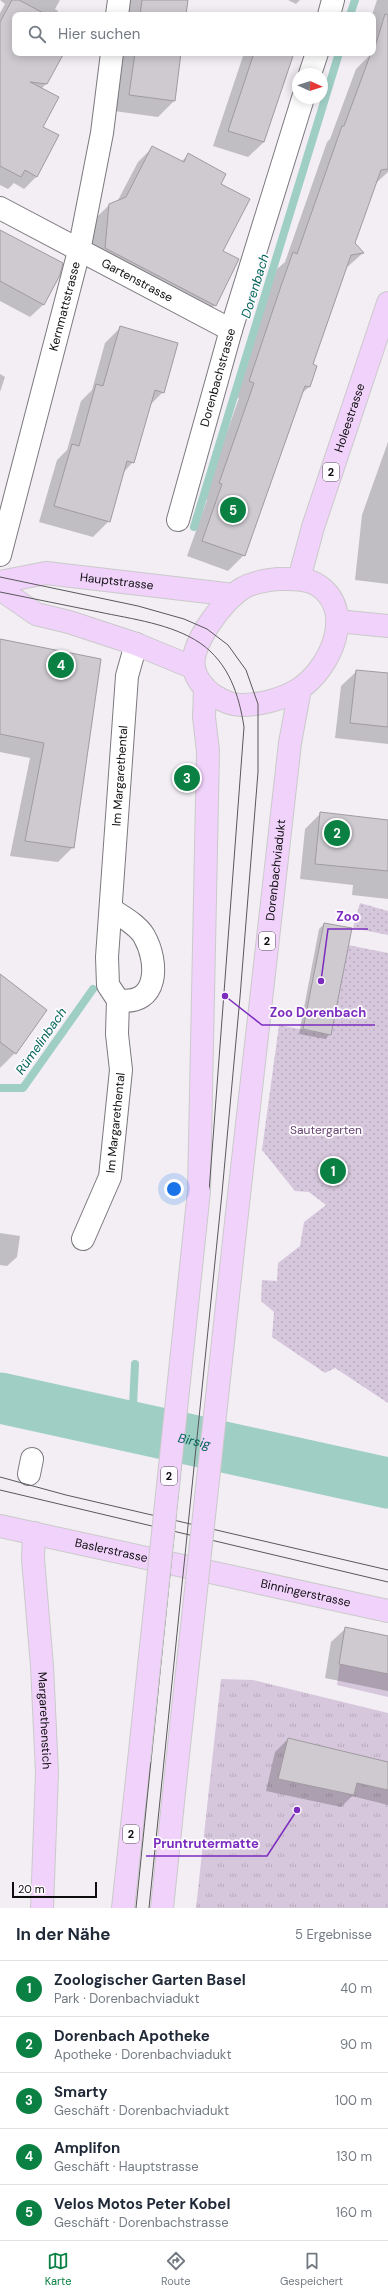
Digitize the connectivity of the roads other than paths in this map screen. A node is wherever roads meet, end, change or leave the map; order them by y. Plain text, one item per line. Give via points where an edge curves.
1 (119, 0) edge
2 (333, 0) edge
3 (117, 12) edge
4 (330, 12) edge
5 (112, 56) edge
6 (316, 56) edge
7 (312, 68) edge
8 (301, 104) edge
9 (0, 208) edge
10 (79, 251) junction
11 (388, 303) edge
12 (232, 330) junction
13 (178, 520) dead end
14 (0, 555) edge
15 (299, 579) junction
16 (0, 582) edge
17 (0, 589) edge
18 (234, 595) junction
19 (338, 622) junction
20 (388, 626) edge
21 (136, 644) junction
22 (194, 668) junction
23 (300, 688) junction
24 (205, 689) junction
25 (110, 909) junction
26 (118, 1000) junction
27 (83, 1239) dead end
28 (0, 1526) edge
29 (34, 1534) junction
30 (223, 1576) joint
31 (388, 1611) edge
32 (42, 1908) edge
33 (122, 1908) edge
34 (162, 1908) edge

1 - 3 street
2 - 4 street
5 - 10 street, Kernmattstrasse via 102,132
6 - 7 street
8 - 12 street, Dorenbachstrasse
9 - 10 street, Gartenstrasse
10 - 12 street, Gartenstrasse
10 - 14 street, Kernmattstrasse
11 - 15 main road, Holeestrasse / 2 via 313,527
12 - 13 street, Dorenbachstrasse
15 - 18 main road via 259,581
15 - 19 main road via 319,586 334,603
16 - 18 main road, Hauptstrasse via 46,573
17 - 21 main road via 36,614
18 - 22 main road via 215,615 207,629 196,651
19 - 20 main road
19 - 23 main road via 328,657 319,670
21 - 22 main road
21 - 25 street, Im Margarethental via 128,676
22 - 24 main road
23 - 24 main road via 258,704 240,705 218,698
23 - 34 main road, Dorenbachviadukt / 2, bridge via 290,743
24 - 33 main road, 2, bridge via 204,717 208,751 199,1190
25 - 26 street, Im Margarethental via 108,985
25 - 26 street via 144,935 154,971 150,990 138,1000
26 - 27 street, Im Margarethental via 117,1034 121,1070 110,1177
28 - 29 main road, Baslerstrasse
29 - 30 main road, Baslerstrasse
29 - 32 main road, Margarethenstich via 33,1559 47,1773
30 - 31 main road, Binningerstrasse

